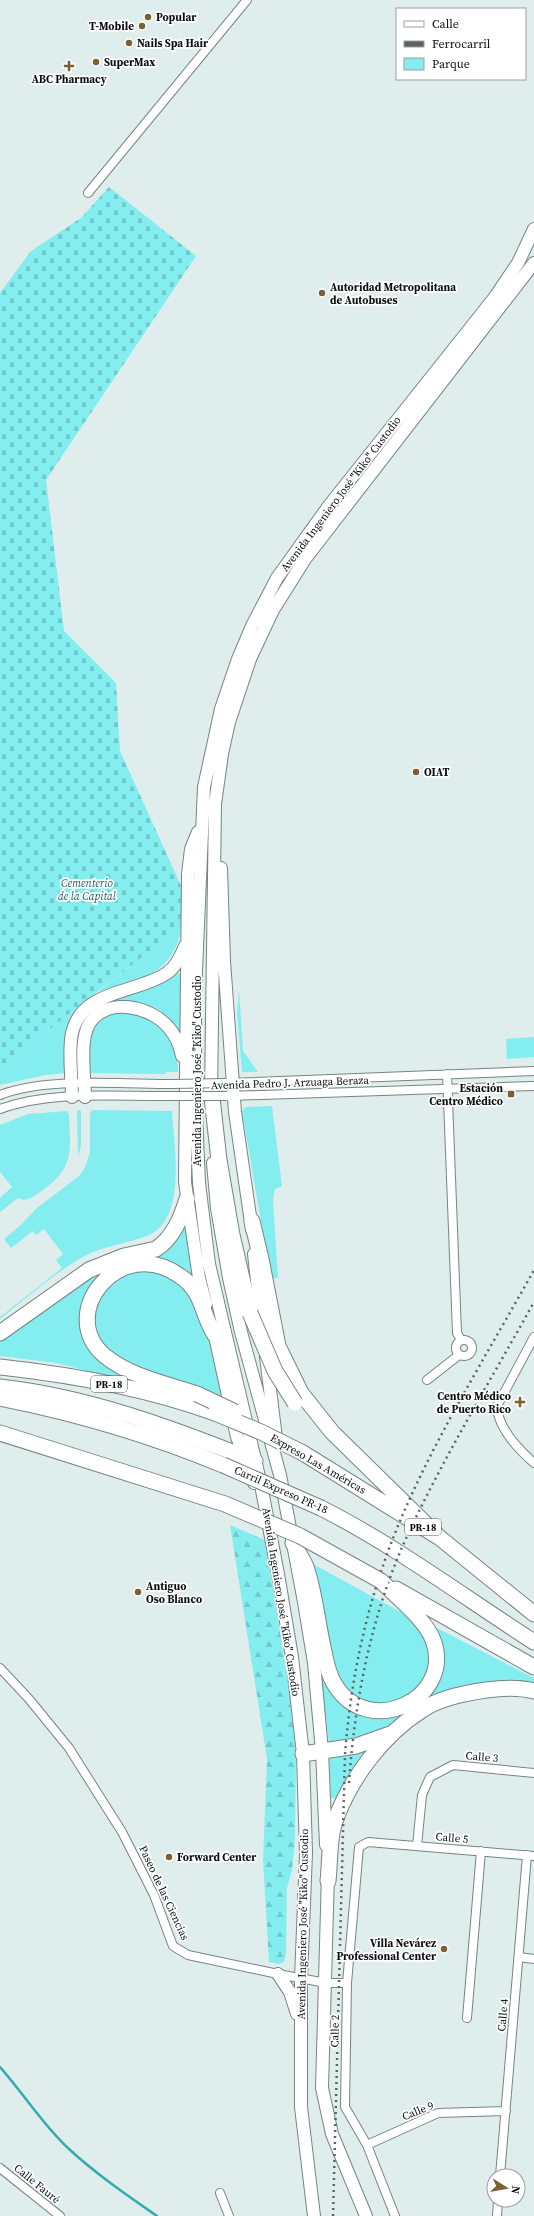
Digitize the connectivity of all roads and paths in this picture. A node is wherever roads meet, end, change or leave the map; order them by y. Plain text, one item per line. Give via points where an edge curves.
1 (247, 0) edge
2 (88, 193) dead end
3 (534, 230) edge
4 (534, 263) edge
5 (202, 823) junction
6 (216, 830) junction
7 (187, 941) junction
8 (534, 1071) edge
9 (447, 1074) junction
10 (185, 1077) junction
11 (230, 1083) junction
12 (72, 1084) junction
13 (85, 1084) junction
14 (534, 1086) edge
15 (211, 1089) junction
16 (447, 1089) junction
17 (0, 1095) edge
18 (230, 1096) junction
19 (72, 1097) junction
20 (85, 1097) junction
21 (0, 1109) edge
22 (187, 1199) junction
23 (252, 1221) junction
24 (0, 1333) edge
25 (215, 1335) junction
26 (534, 1337) edge
27 (461, 1340) junction
28 (459, 1355) junction
29 (0, 1367) edge
30 (427, 1380) dead end
31 (0, 1387) edge
32 (0, 1398) edge
33 (256, 1429) junction
34 (0, 1432) edge
35 (249, 1458) junction
36 (534, 1463) edge
37 (280, 1475) junction
38 (403, 1500) junction
39 (440, 1538) junction
40 (293, 1543) junction
41 (381, 1581) junction
42 (531, 1610) edge
43 (534, 1642) edge
44 (534, 1667) edge
45 (0, 1668) edge
46 (534, 1691) edge
47 (393, 1732) junction
48 (322, 1751) junction
49 (303, 1754) junction
50 (534, 1773) edge
51 (368, 1842) joint
52 (417, 1846) junction
53 (481, 1852) junction
54 (531, 1856) edge
55 (328, 1881) junction
56 (519, 1957) junction
57 (534, 1959) edge
58 (278, 1974) junction
59 (301, 1979) junction
60 (326, 1983) junction
61 (347, 1983) junction
62 (467, 2018) dead end
63 (301, 2028) junction
64 (506, 2111) junction
65 (367, 2145) junction
66 (0, 2168) edge
67 (501, 2168) edge
68 (220, 2193) dead end
69 (60, 2216) edge
70 (229, 2216) edge
71 (314, 2216) edge
72 (366, 2216) edge
73 (395, 2216) edge

1 - 2 street
3 - 5 main road, Avenida Ingeniero José "Kiko" Custodio via 518,263 495,297 328,507 291,557 262,605 238,659 221,709 204,787
4 - 6 main road, Avenida Ingeniero José "Kiko" Custodio via 342,509 291,579 277,603 250,658 229,722 217,782
5 - 7 main road via 190,855
5 - 35 main road, Avenida Ingeniero José "Kiko" Custodio via 195,1098 199,1183 209,1264
6 - 11 main road via 222,879
6 - 15 main road, Avenida Ingeniero José "Kiko" Custodio
7 - 10 main road
7 - 12 main road via 179,960 168,973 150,982 102,998 79,1016 72,1034
8 - 9 street, Avenida Pedro J. Arzuaga Beraza
9 - 11 street, Avenida Pedro J. Arzuaga Beraza
9 - 16 street
10 - 13 main road via 178,1042 169,1028 156,1016 141,1010 118,1007 102,1012 89,1024 84,1054
10 - 22 main road
11 - 13 street, Avenida Pedro J. Arzuaga Beraza, bridge
11 - 18 main road
12 - 13 street, Avenida Pedro J. Arzuaga Beraza
12 - 17 street, Avenida Pedro J. Arzuaga Beraza via 29,1088
12 - 19 main road
13 - 20 main road
14 - 16 street, Avenida Pedro J. Arzuaga Beraza
15 - 37 main road, Avenida Ingeniero José "Kiko" Custodio via 212,1151 217,1208 229,1278
15 - 38 highway, bridge via 219,1160 232,1235 250,1313 275,1371 295,1403 336,1447
16 - 18 street, Avenida Pedro J. Arzuaga Beraza
16 - 27 street via 457,1333
18 - 20 street, Avenida Pedro J. Arzuaga Beraza, bridge
18 - 23 main road
19 - 20 street, Avenida Pedro J. Arzuaga Beraza
19 - 21 street, Avenida Pedro J. Arzuaga Beraza via 28,1100
22 - 24 highway via 176,1226 163,1245 89,1270
22 - 25 main road via 199,1278
23 - 37 main road
23 - 38 highway via 278,1346 301,1393 332,1432
25 - 33 highway, bridge via 200,1299 191,1286 181,1276 160,1266 134,1264 116,1271 97,1289 89,1308 90,1333 106,1356 129,1371 197,1394 234,1411
25 - 35 main road via 237,1437
26 - 36 street via 497,1406 498,1417 520,1450
27 - 28 street via 456,1347
27 - 28 street via 468,1341 473,1349 466,1356
28 - 30 street
29 - 33 highway, Expreso Las Américas / PR-18, bridge via 54,1373 152,1393
31 - 35 highway via 42,1393 99,1406 185,1433
32 - 43 highway, Carril Expreso PR-18, bridge via 156,1439 321,1508 416,1562 467,1599
33 - 39 highway, Expreso Las Américas / PR-18, bridge via 303,1453
34 - 41 highway, bridge via 224,1504 300,1536
35 - 49 main road, Avenida Ingeniero José "Kiko" Custodio via 266,1512 292,1656
37 - 40 main road, Avenida Ingeniero José "Kiko" Custodio
38 - 39 highway
39 - 42 highway, Expreso Las Américas / PR-18
40 - 41 highway via 306,1567 327,1662 335,1685 352,1702 379,1712 390,1711 411,1702 429,1682 437,1660 434,1644 427,1629
40 - 48 main road, Avenida Ingeniero José "Kiko" Custodio via 314,1663
41 - 44 highway
45 - 58 street, Paseo de las Ciencias via 69,1748 122,1832 154,1895 173,1946 188,1955
46 - 47 highway via 492,1690 459,1696 423,1709
47 - 48 highway via 356,1746
47 - 55 highway via 358,1775 334,1823
48 - 49 highway
48 - 55 main road, Avenida Ingeniero José "Kiko" Custodio
49 - 59 main road, Avenida Ingeniero José "Kiko" Custodio via 306,1853
50 - 52 street, Calle 3 via 453,1765 430,1777 422,1795
51 - 52 street, Calle 5
51 - 61 street, Calle 2 via 359,1847
52 - 53 street, Calle 5
53 - 54 street, Calle 5
53 - 62 street
54 - 56 street, Calle 4
55 - 60 main road, Avenida Ingeniero José "Kiko" Custodio
56 - 57 street
56 - 64 street, Calle 4
58 - 59 street, Paseo de las Ciencias
58 - 63 main road via 290,1992
59 - 60 street, Paseo de las Ciencias
59 - 63 main road, Avenida Ingeniero José "Kiko" Custodio
60 - 61 street, Paseo de las Ciencias
60 - 72 main road, Avenida Ingeniero José "Kiko" Custodio via 322,2061 324,2105 332,2134
61 - 65 street, Calle 2 via 345,2107
63 - 71 main road, Avenida Ingeniero José "Kiko" Custodio via 301,2106
64 - 65 street, Calle 9 via 438,2113
64 - 67 street, Calle 4
65 - 73 street, Calle 2
66 - 69 street, Calle Fauré
68 - 70 street

